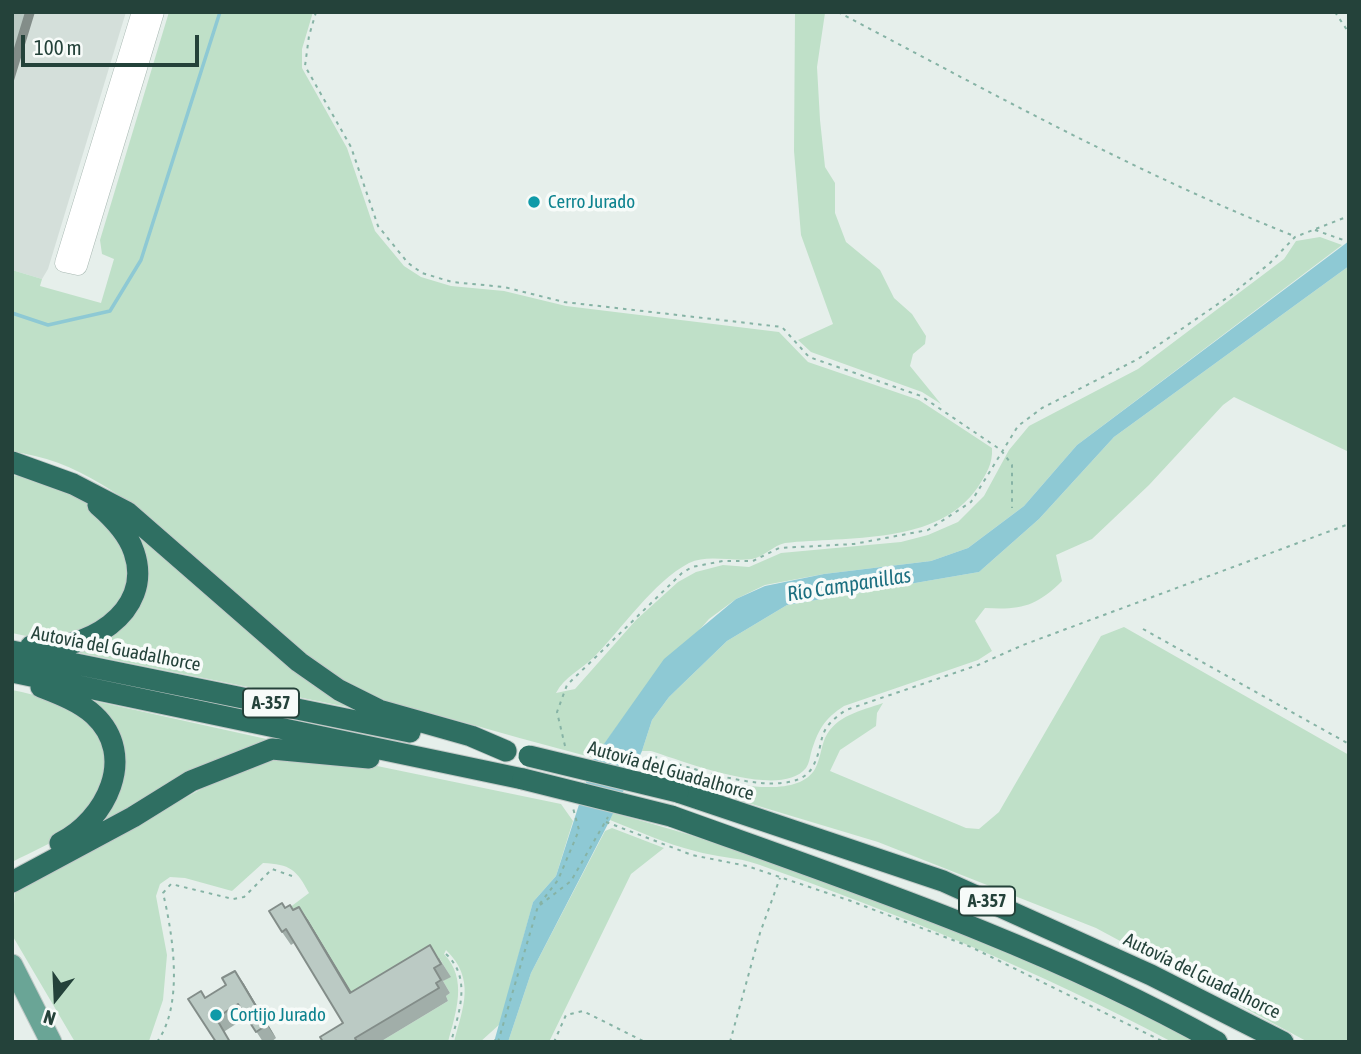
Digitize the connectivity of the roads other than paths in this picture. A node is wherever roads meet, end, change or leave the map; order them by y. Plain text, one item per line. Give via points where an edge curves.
1 (141, 12) edge
2 (155, 12) edge
3 (12, 462) edge
4 (73, 484) junction
5 (12, 644) edge
6 (12, 651) edge
7 (12, 672) edge
8 (12, 679) edge
9 (506, 751) junction
10 (469, 767) junction
11 (12, 868) edge
12 (12, 882) edge
13 (12, 965) edge
14 (51, 1042) edge
15 (1217, 1042) edge
16 (1283, 1042) edge

1 - 2 street via 64,263 78,266
3 - 4 highway
4 - 5 highway via 116,520 135,552 137,579 130,602 110,629 82,642 42,648
4 - 9 highway via 127,512 299,662 339,690 379,710 471,736
6 - 9 highway, Autovía del Guadalhorce / A-357
7 - 10 highway, A-357
8 - 11 highway via 53,692 94,715 110,737 116,760 111,789 97,815 68,839
9 - 16 highway, Autovía del Guadalhorce / A-357, bridge via 678,792 943,881 1151,975
10 - 12 highway via 272,749 191,781
10 - 15 highway, A-357, bridge via 671,816 927,906 1140,999
13 - 14 main road

